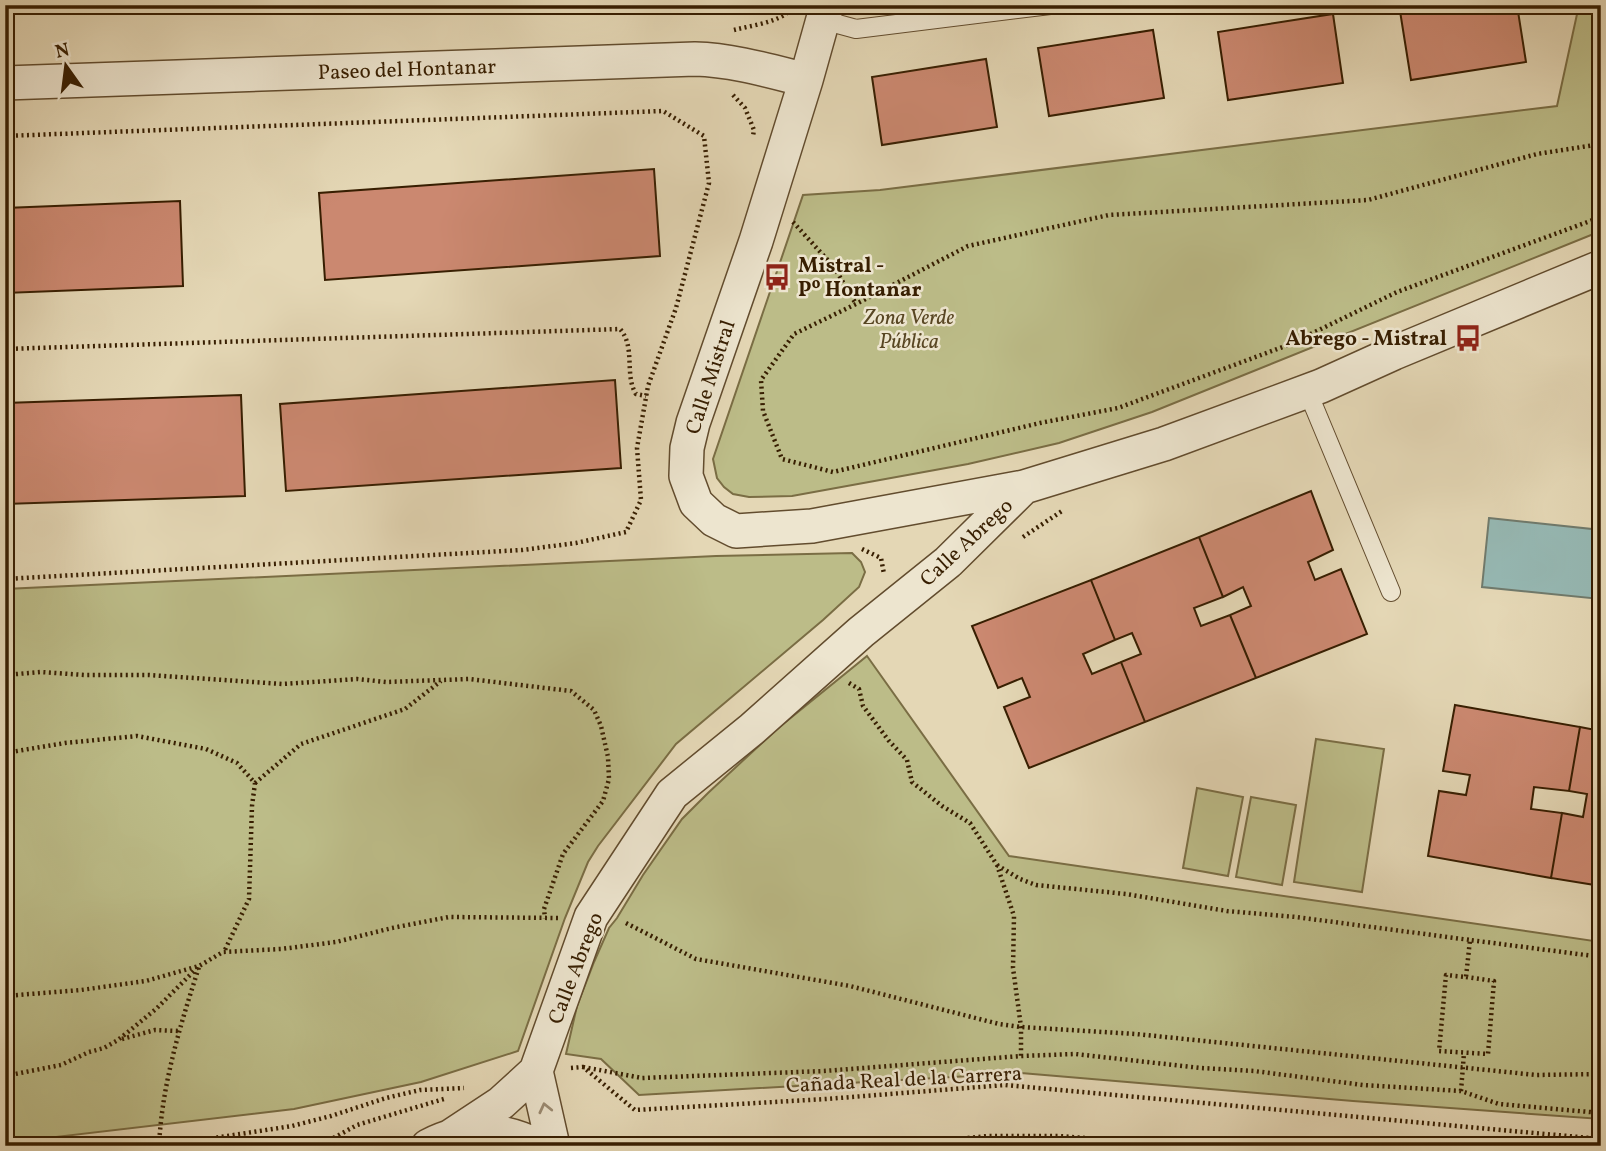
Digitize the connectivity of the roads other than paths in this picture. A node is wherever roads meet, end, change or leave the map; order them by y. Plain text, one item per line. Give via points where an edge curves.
1 (1050, 5) edge
2 (825, 12) edge
3 (806, 80) junction
4 (5, 82) edge
5 (1601, 267) edge
6 (1307, 390) junction
7 (1024, 487) junction
8 (1391, 592) dead end
9 (536, 1071) junction
10 (440, 1141) edge
11 (538, 1146) edge
12 (553, 1146) edge

1 - 2 lane via 856,29
2 - 3 street, Calle Mistral
3 - 4 street, Paseo del Hontanar via 695,59
3 - 7 street, Calle Mistral via 693,423 686,476 696,503 736,531 812,526
5 - 6 street, Calle Abrego
6 - 7 street, Calle Abrego via 1164,444
6 - 8 lane
7 - 9 street, Calle Abrego via 948,562 672,794 591,917
9 - 10 street, Calle Abrego via 502,1103
12 -> 9 street
10 - 11 street via 473,1131 496,1131

